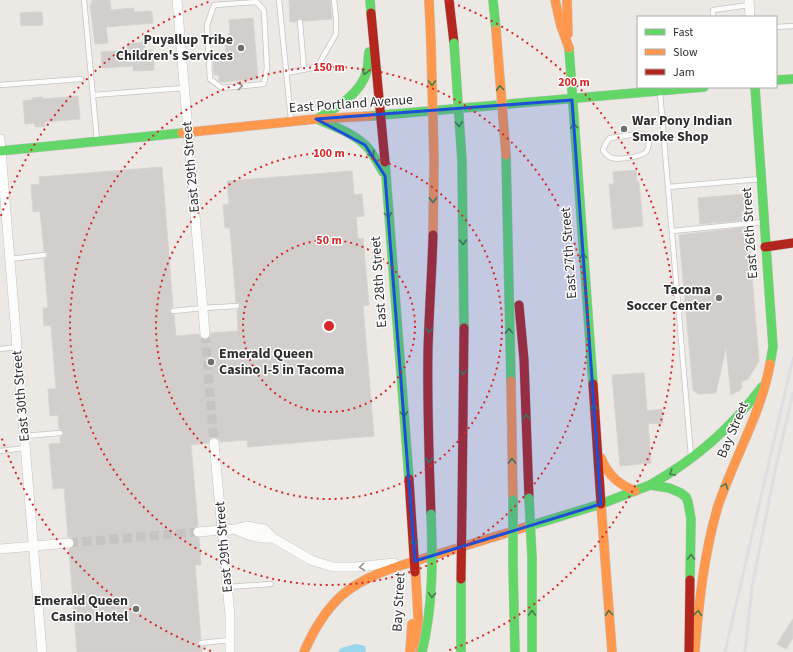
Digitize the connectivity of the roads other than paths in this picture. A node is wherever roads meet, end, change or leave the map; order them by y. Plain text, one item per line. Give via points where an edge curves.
1 (84, 0) edge
2 (177, 0) edge
3 (279, 0) edge
4 (334, 0) edge
5 (370, 0) edge
6 (429, 0) edge
7 (449, 0) edge
8 (493, 0) edge
9 (555, 0) edge
10 (567, 0) edge
11 (257, 1) edge
12 (213, 2) edge
13 (749, 3) edge
14 (713, 16) edge
15 (750, 16) edge
16 (300, 22) dead end
17 (793, 26) edge
18 (777, 27) edge
19 (373, 34) junction
20 (569, 48) junction
21 (304, 70) junction
22 (287, 73) junction
23 (81, 79) dead end
24 (793, 79) edge
25 (777, 80) edge
26 (0, 85) edge
27 (184, 88) junction
28 (693, 88) edge
29 (755, 88) edge
30 (660, 91) junction
31 (93, 95) junction
32 (572, 100) junction
33 (381, 116) junction
34 (316, 119) junction
35 (291, 122) junction
36 (188, 133) junction
37 (663, 134) junction
38 (0, 139) edge
39 (649, 140) junction
40 (97, 142) junction
41 (0, 151) edge
42 (506, 155) junction
43 (385, 176) junction
44 (761, 179) junction
45 (668, 187) junction
46 (764, 222) junction
47 (4, 230) edge
48 (672, 231) junction
49 (793, 243) edge
50 (765, 247) junction
51 (44, 255) dead end
52 (10, 259) junction
53 (237, 306) dead end
54 (203, 308) junction
55 (173, 311) dead end
56 (205, 334) tunnel mouth
57 (17, 348) junction
58 (0, 349) edge
59 (768, 378) junction
60 (60, 433) dead end
61 (24, 436) junction
62 (214, 443) tunnel mouth
63 (597, 446) junction
64 (25, 448) junction
65 (0, 451) edge
66 (691, 460) junction
67 (650, 485) junction
68 (635, 490) junction
69 (601, 504) junction
70 (222, 530) junction
71 (198, 532) tunnel mouth
72 (69, 543) tunnel mouth
73 (33, 546) junction
74 (0, 549) edge
75 (415, 561) junction
76 (271, 584) dead end
77 (227, 587) junction
78 (230, 640) junction
79 (201, 643) dead end
80 (42, 652) edge
81 (230, 652) edge
82 (304, 652) edge
83 (410, 652) edge
84 (421, 652) edge
85 (461, 652) edge
86 (515, 652) edge
87 (532, 652) edge
88 (612, 652) edge
89 (689, 652) edge
90 (694, 652) edge

1 - 31 lane
2 - 27 street, East 29th Street
3 - 22 lane
4 - 21 lane via 336,34 318,67
5 - 19 main road, East 28th Street
6 -> 84 main road, bridge via 434,161 428,350 432,589 431,610
7 -> 85 main road, bridge via 462,161 464,312
42 -> 8 main road, bridge
9 - 20 main road
10 - 20 main road, East 27th Street
11 - 12 lane
12 -> 11 lane via 207,25 210,79 222,88 264,84 267,68 264,11
13 - 14 lane via 713,10
13 - 15 street
16 - 21 lane
17 - 18 lane
19 - 33 main road, East 28th Street
19 -> 34 main road via 366,72 360,86 341,105
20 - 32 main road, East 27th Street
21 - 22 lane
22 - 35 lane
23 - 26 lane
24 - 25 main road
27 - 31 lane
27 - 36 street, East 29th Street
28 - 30 main road, East Portland Avenue
29 - 44 main road, East 26th Street
30 - 32 main road, East Portland Avenue
30 - 37 lane
31 - 40 lane
32 - 33 main road, East Portland Avenue
63 -> 32 main road, East 27th Street
33 - 34 main road, East Portland Avenue
33 - 43 main road, East 28th Street
34 - 35 main road, East Portland Avenue
34 -> 43 main road via 343,131 365,145
35 - 36 main road, East Portland Avenue
36 - 40 main road, East Portland Avenue
36 - 54 street, East 29th Street
37 - 39 lane
37 - 45 lane
38 - 41 street, East 30th Street
39 - 39 lane via 645,153 636,157 612,159 603,150 610,138 638,134
40 - 41 main road, East Portland Avenue
41 - 47 street, East 30th Street
86 -> 42 main road, bridge
87 -> 42 main road, bridge via 532,558 524,360
43 -> 75 main road, East 28th Street
44 - 45 lane
44 - 46 main road, East 26th Street
45 - 48 lane
46 - 48 lane
46 - 50 main road, East 26th Street
47 - 52 street, East 30th Street
48 - 66 lane
49 - 50 main road
50 - 59 main road, East 26th Street via 773,347
51 - 52 lane
52 - 57 street, East 30th Street
53 - 54 lane
54 - 55 lane
54 - 56 street, East 29th Street
57 - 58 lane
57 - 61 street, East 30th Street
59 - 66 main road, Bay Street via 748,406
90 -> 59 main road, Bay Street via 712,528 725,486 757,412
60 - 61 lane
61 - 64 street, East 30th Street
62 - 70 street, East 29th Street
63 - 68 main road via 609,475 623,486
63 - 69 main road, East 27th Street
64 - 65 lane
64 - 73 street, East 30th Street
66 -> 67 main road, Bay Street
67 - 68 main road, Bay Street
89 -> 67 main road, Bay Street via 691,519 688,502 686,497 676,490
68 - 69 main road, Bay Street
69 - 75 main road, Bay Street
88 -> 69 main road, East 27th Street
70 - 71 street
75 -> 70 street via 333,567 311,560 273,538 261,538 235,530
70 - 77 street, East 29th Street
72 - 73 street
73 - 74 street
73 - 80 street, East 30th Street
75 - 82 main road via 358,583 323,616
75 - 83 main road, Bay Street
75 - 84 main road
76 - 77 lane
77 - 78 street, East 29th Street
78 - 79 lane
78 - 81 street, East 29th Street

